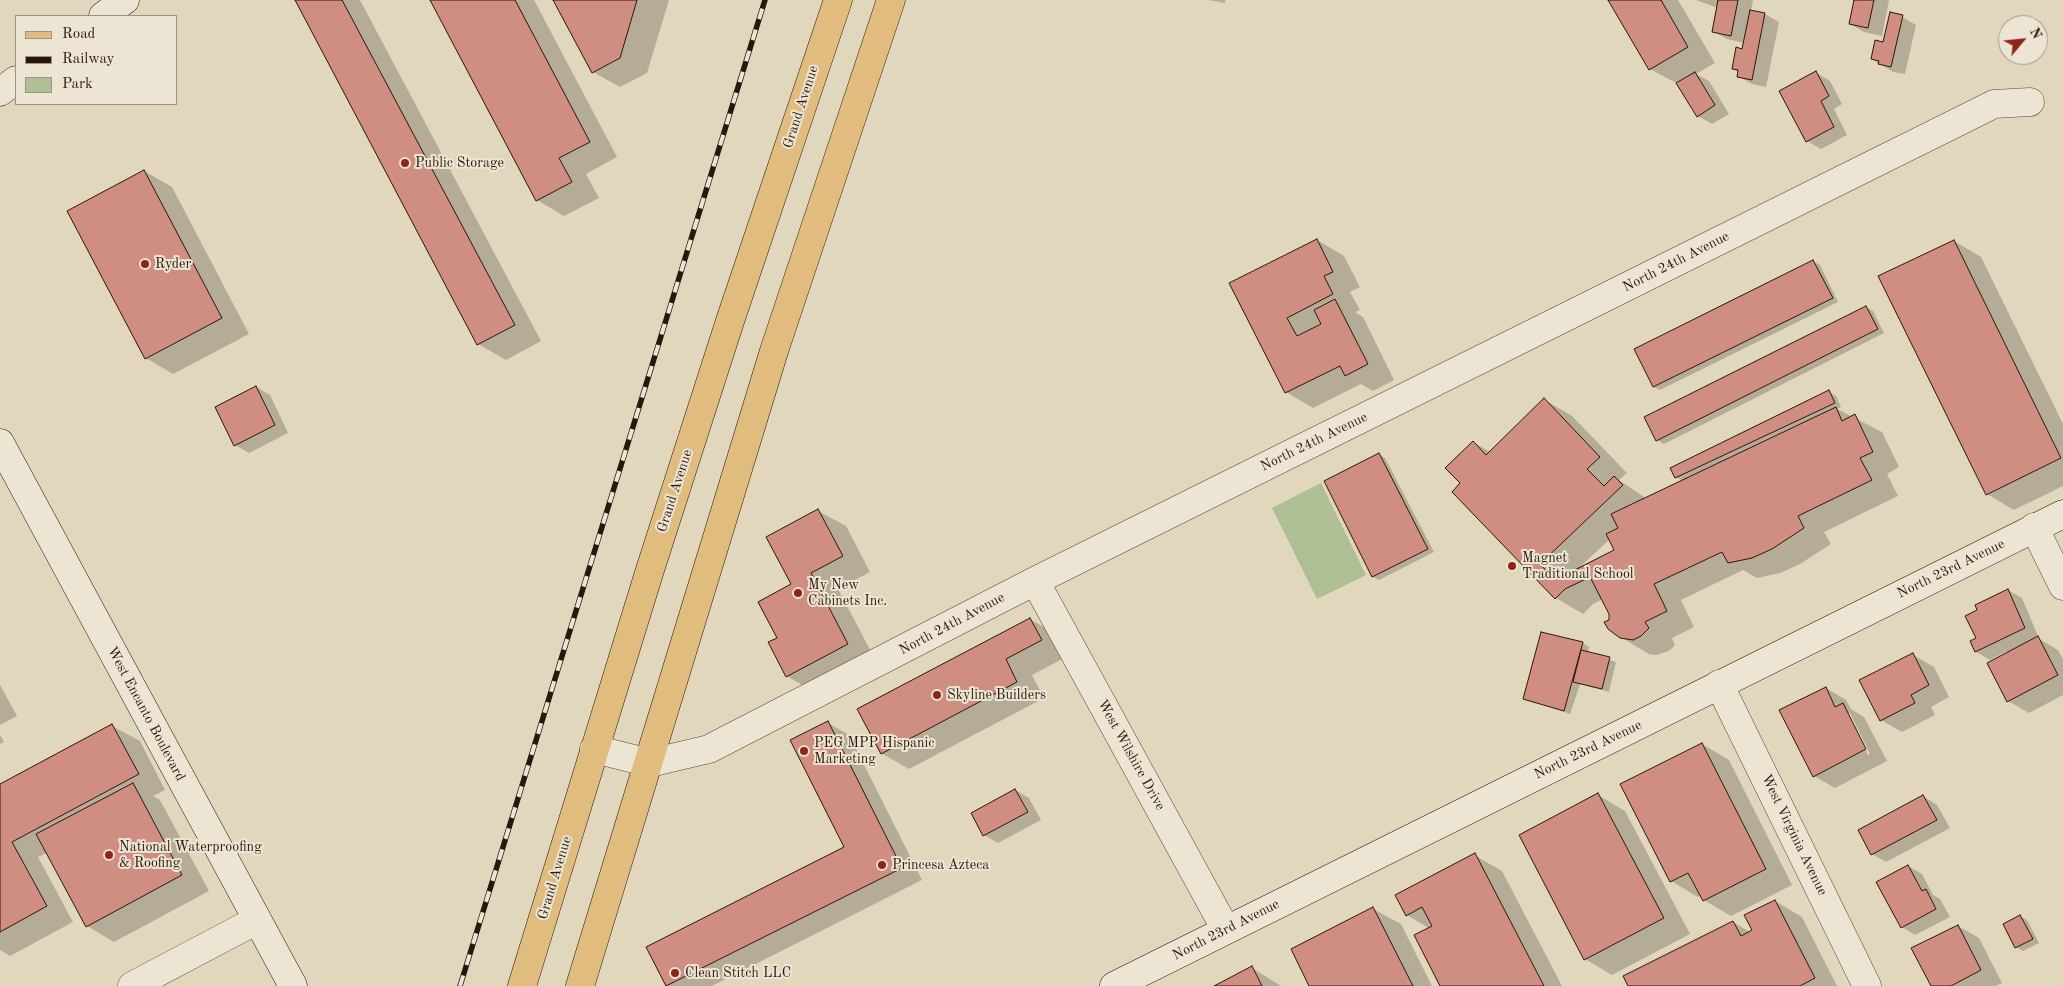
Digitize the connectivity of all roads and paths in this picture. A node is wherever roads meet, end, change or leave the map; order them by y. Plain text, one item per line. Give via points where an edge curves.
1 (125, 0) edge
2 (838, 0) edge
3 (891, 0) edge
4 (104, 15) edge
5 (15, 81) edge
6 (0, 92) edge
7 (2030, 102) dead end
8 (0, 443) edge
9 (2063, 514) edge
10 (2034, 527) junction
11 (1035, 581) junction
12 (2063, 586) edge
13 (1719, 684) junction
14 (594, 749) junction
15 (650, 763) junction
16 (257, 920) junction
17 (1226, 930) junction
18 (132, 986) edge
19 (293, 986) edge
20 (522, 986) edge
21 (580, 986) edge
22 (1114, 986) edge
23 (1867, 986) edge

1 - 4 street
2 - 14 main road, Grand Avenue via 730,321
3 - 15 main road via 774,351
5 - 6 street
7 - 11 street, North 24th Avenue via 1994,104
8 - 16 street, West Encanto Boulevard
9 - 10 street, North 23rd Avenue
10 - 12 street
10 - 13 street, North 23rd Avenue
11 - 15 street, North 24th Avenue via 709,749
11 - 17 street, West Wilshire Drive
13 - 17 street, North 23rd Avenue
13 - 23 street, West Virginia Avenue
14 - 15 street, North 24th Avenue
14 - 20 main road, Grand Avenue
15 - 21 main road
16 - 18 street
16 - 19 street, West Encanto Boulevard
17 - 22 street, North 23rd Avenue

